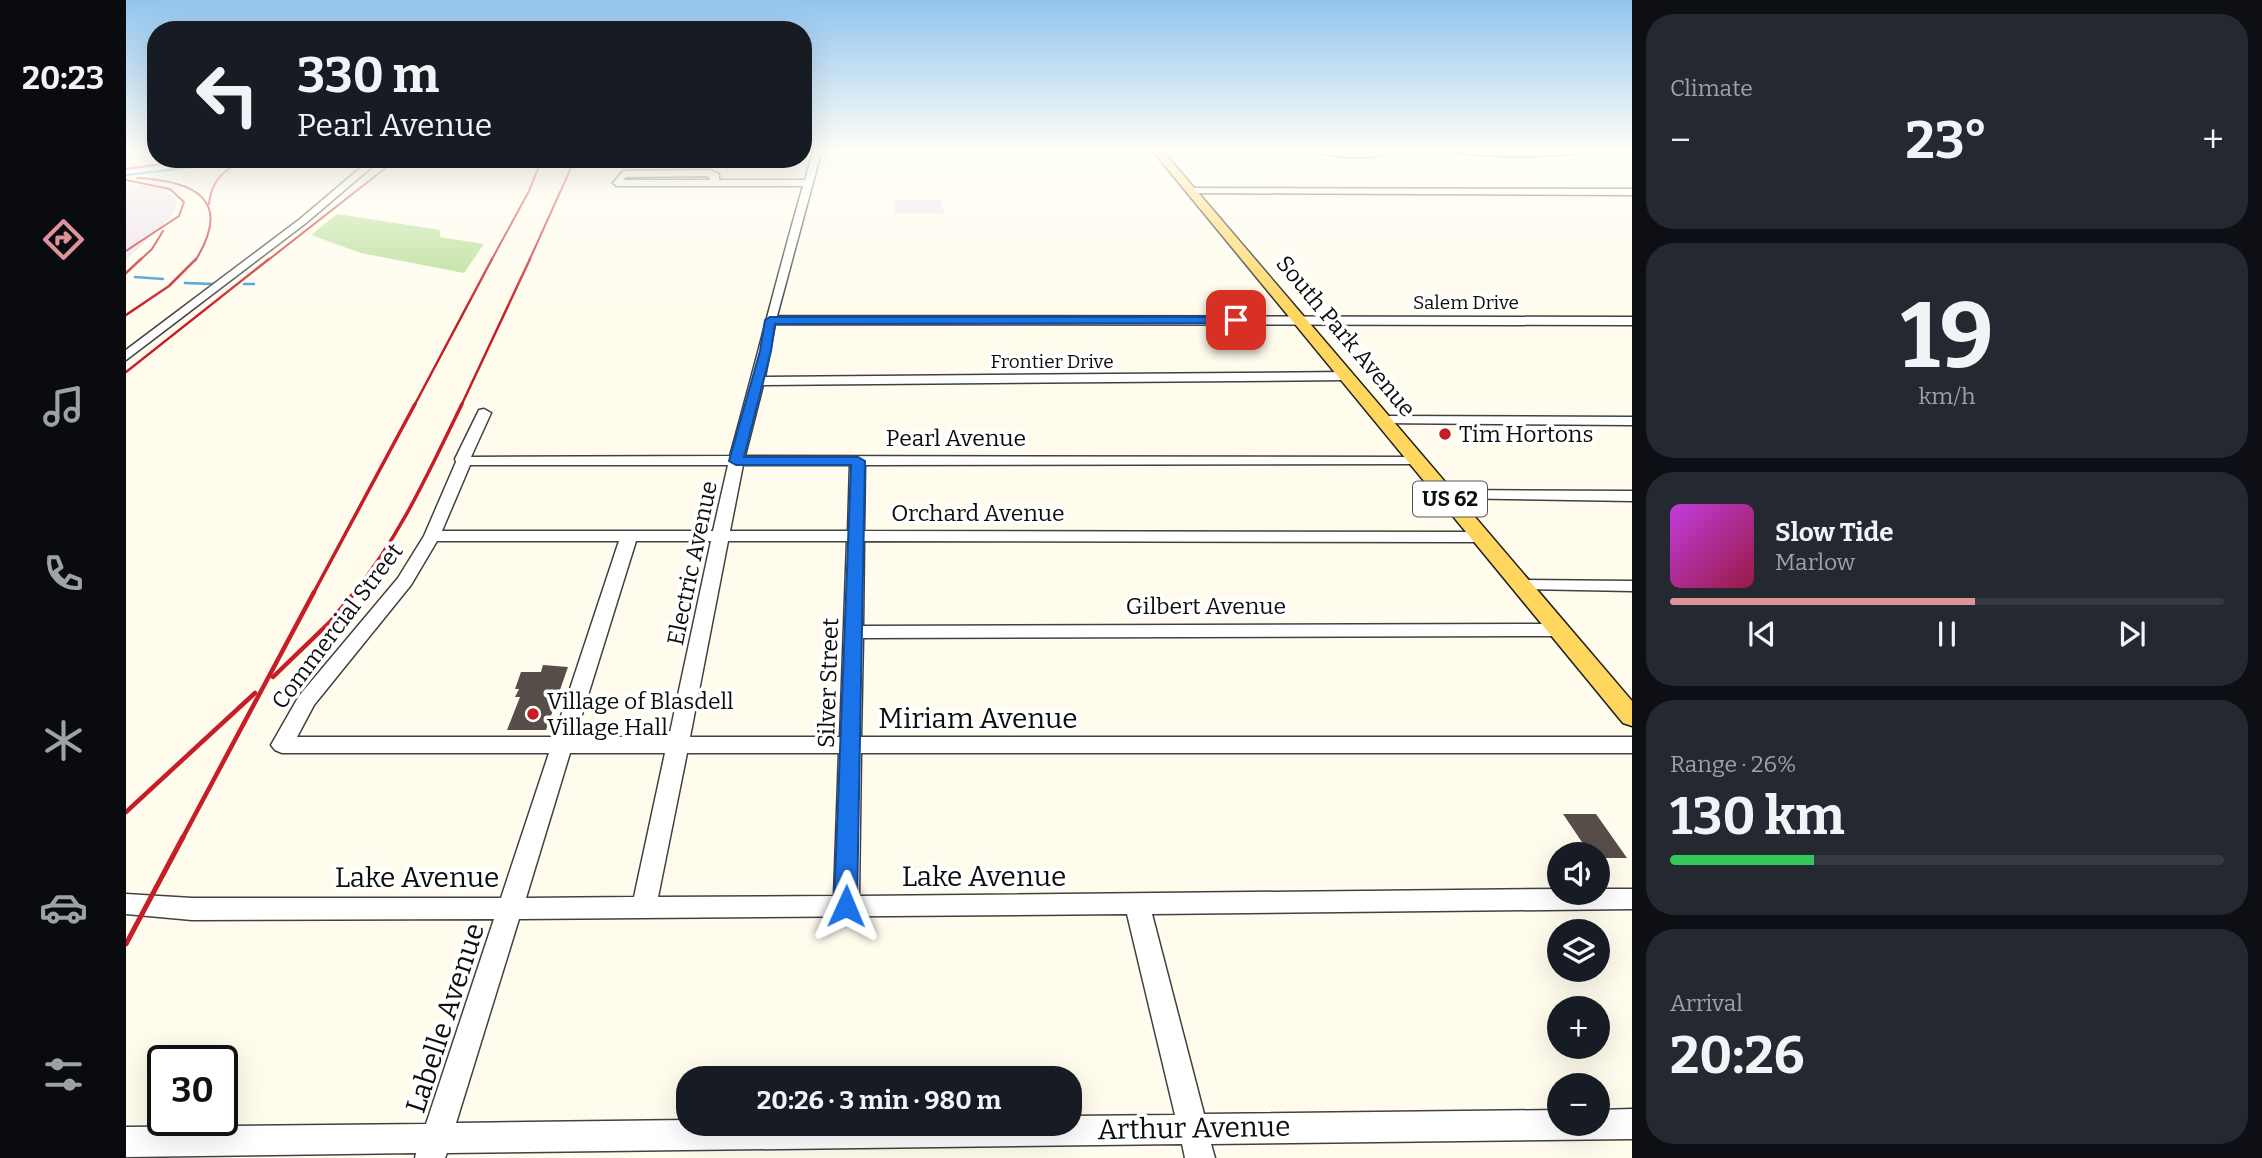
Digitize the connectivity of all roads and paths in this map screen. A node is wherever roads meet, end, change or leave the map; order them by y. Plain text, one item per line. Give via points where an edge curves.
1 (322, 203) edge
2 (803, 203) edge
3 (1201, 203) edge
4 (770, 320) junction
5 (1301, 320) junction
6 (1632, 321) edge
7 (126, 356) edge
8 (1347, 376) junction
9 (758, 381) junction
10 (484, 413) dead end
11 (1384, 420) junction
12 (1632, 421) edge
13 (1417, 460) junction
14 (464, 461) junction
15 (736, 461) junction
16 (858, 461) junction
17 (1447, 495) junction
18 (1632, 496) edge
19 (857, 535) junction
20 (432, 536) junction
21 (629, 536) junction
22 (721, 536) junction
23 (1482, 537) junction
24 (1522, 585) junction
25 (1632, 586) edge
26 (1559, 630) junction
27 (854, 632) junction
28 (1625, 700) edge
29 (1632, 717) edge
30 (282, 745) joint
31 (562, 745) junction
32 (677, 745) junction
33 (1632, 745) edge
34 (850, 746) junction
35 (1632, 899) edge
36 (126, 904) edge
37 (1137, 904) junction
38 (513, 906) junction
39 (846, 906) junction
40 (644, 908) junction
41 (1632, 1124) edge
42 (1192, 1128) junction
43 (126, 1142) edge
44 (433, 1149) edge
45 (1200, 1158) edge

1 - 7 street
2 - 4 street, Electric Avenue
3 - 5 main road, South Park Avenue / US 62
4 - 5 street, Salem Drive
4 - 9 street, Electric Avenue
5 - 6 street, Salem Drive
5 - 8 main road, South Park Avenue / US 62
8 - 9 street, Frontier Drive
8 - 11 main road, South Park Avenue / US 62
9 - 15 street, Electric Avenue
10 - 14 street
11 - 12 street
11 - 13 main road, South Park Avenue / US 62
13 - 16 street, Pearl Avenue
13 - 17 main road, South Park Avenue / US 62
14 - 15 street, Pearl Avenue
14 - 20 street, Commercial Street
15 - 16 street, Pearl Avenue
15 - 22 street, Electric Avenue
16 - 19 street, Silver Street
17 - 18 street
17 - 23 main road, South Park Avenue / US 62
19 - 22 street, Orchard Avenue
19 - 23 street, Orchard Avenue
19 - 27 street, Silver Street
20 - 21 street, Orchard Avenue
20 - 30 street, Commercial Street via 387,604 306,701
21 - 22 street, Orchard Avenue
21 - 31 street, Labelle Avenue
22 - 32 street, Electric Avenue
23 - 24 main road, South Park Avenue / US 62
24 - 25 street
24 - 26 main road, South Park Avenue / US 62
26 - 27 street, Gilbert Avenue
26 - 28 main road, South Park Avenue / US 62
27 - 34 street, Silver Street
28 - 29 main road, South Park Avenue / US 62
30 - 31 street, Miriam Avenue
31 - 32 street, Miriam Avenue
31 - 38 street, Labelle Avenue
32 - 34 street, Miriam Avenue
32 - 40 street, Electric Avenue
33 - 34 street, Miriam Avenue
34 - 39 street, Silver Street
35 - 37 street, Lake Avenue
36 - 38 street, Lake Avenue via 192,909
37 - 39 street, Lake Avenue
37 - 42 street
38 - 40 street, Lake Avenue
38 - 44 street, Labelle Avenue
39 - 40 street, Lake Avenue
41 - 42 street, Arthur Avenue
42 - 44 street, Arthur Avenue
42 - 45 street
43 - 44 street, Arthur Avenue

